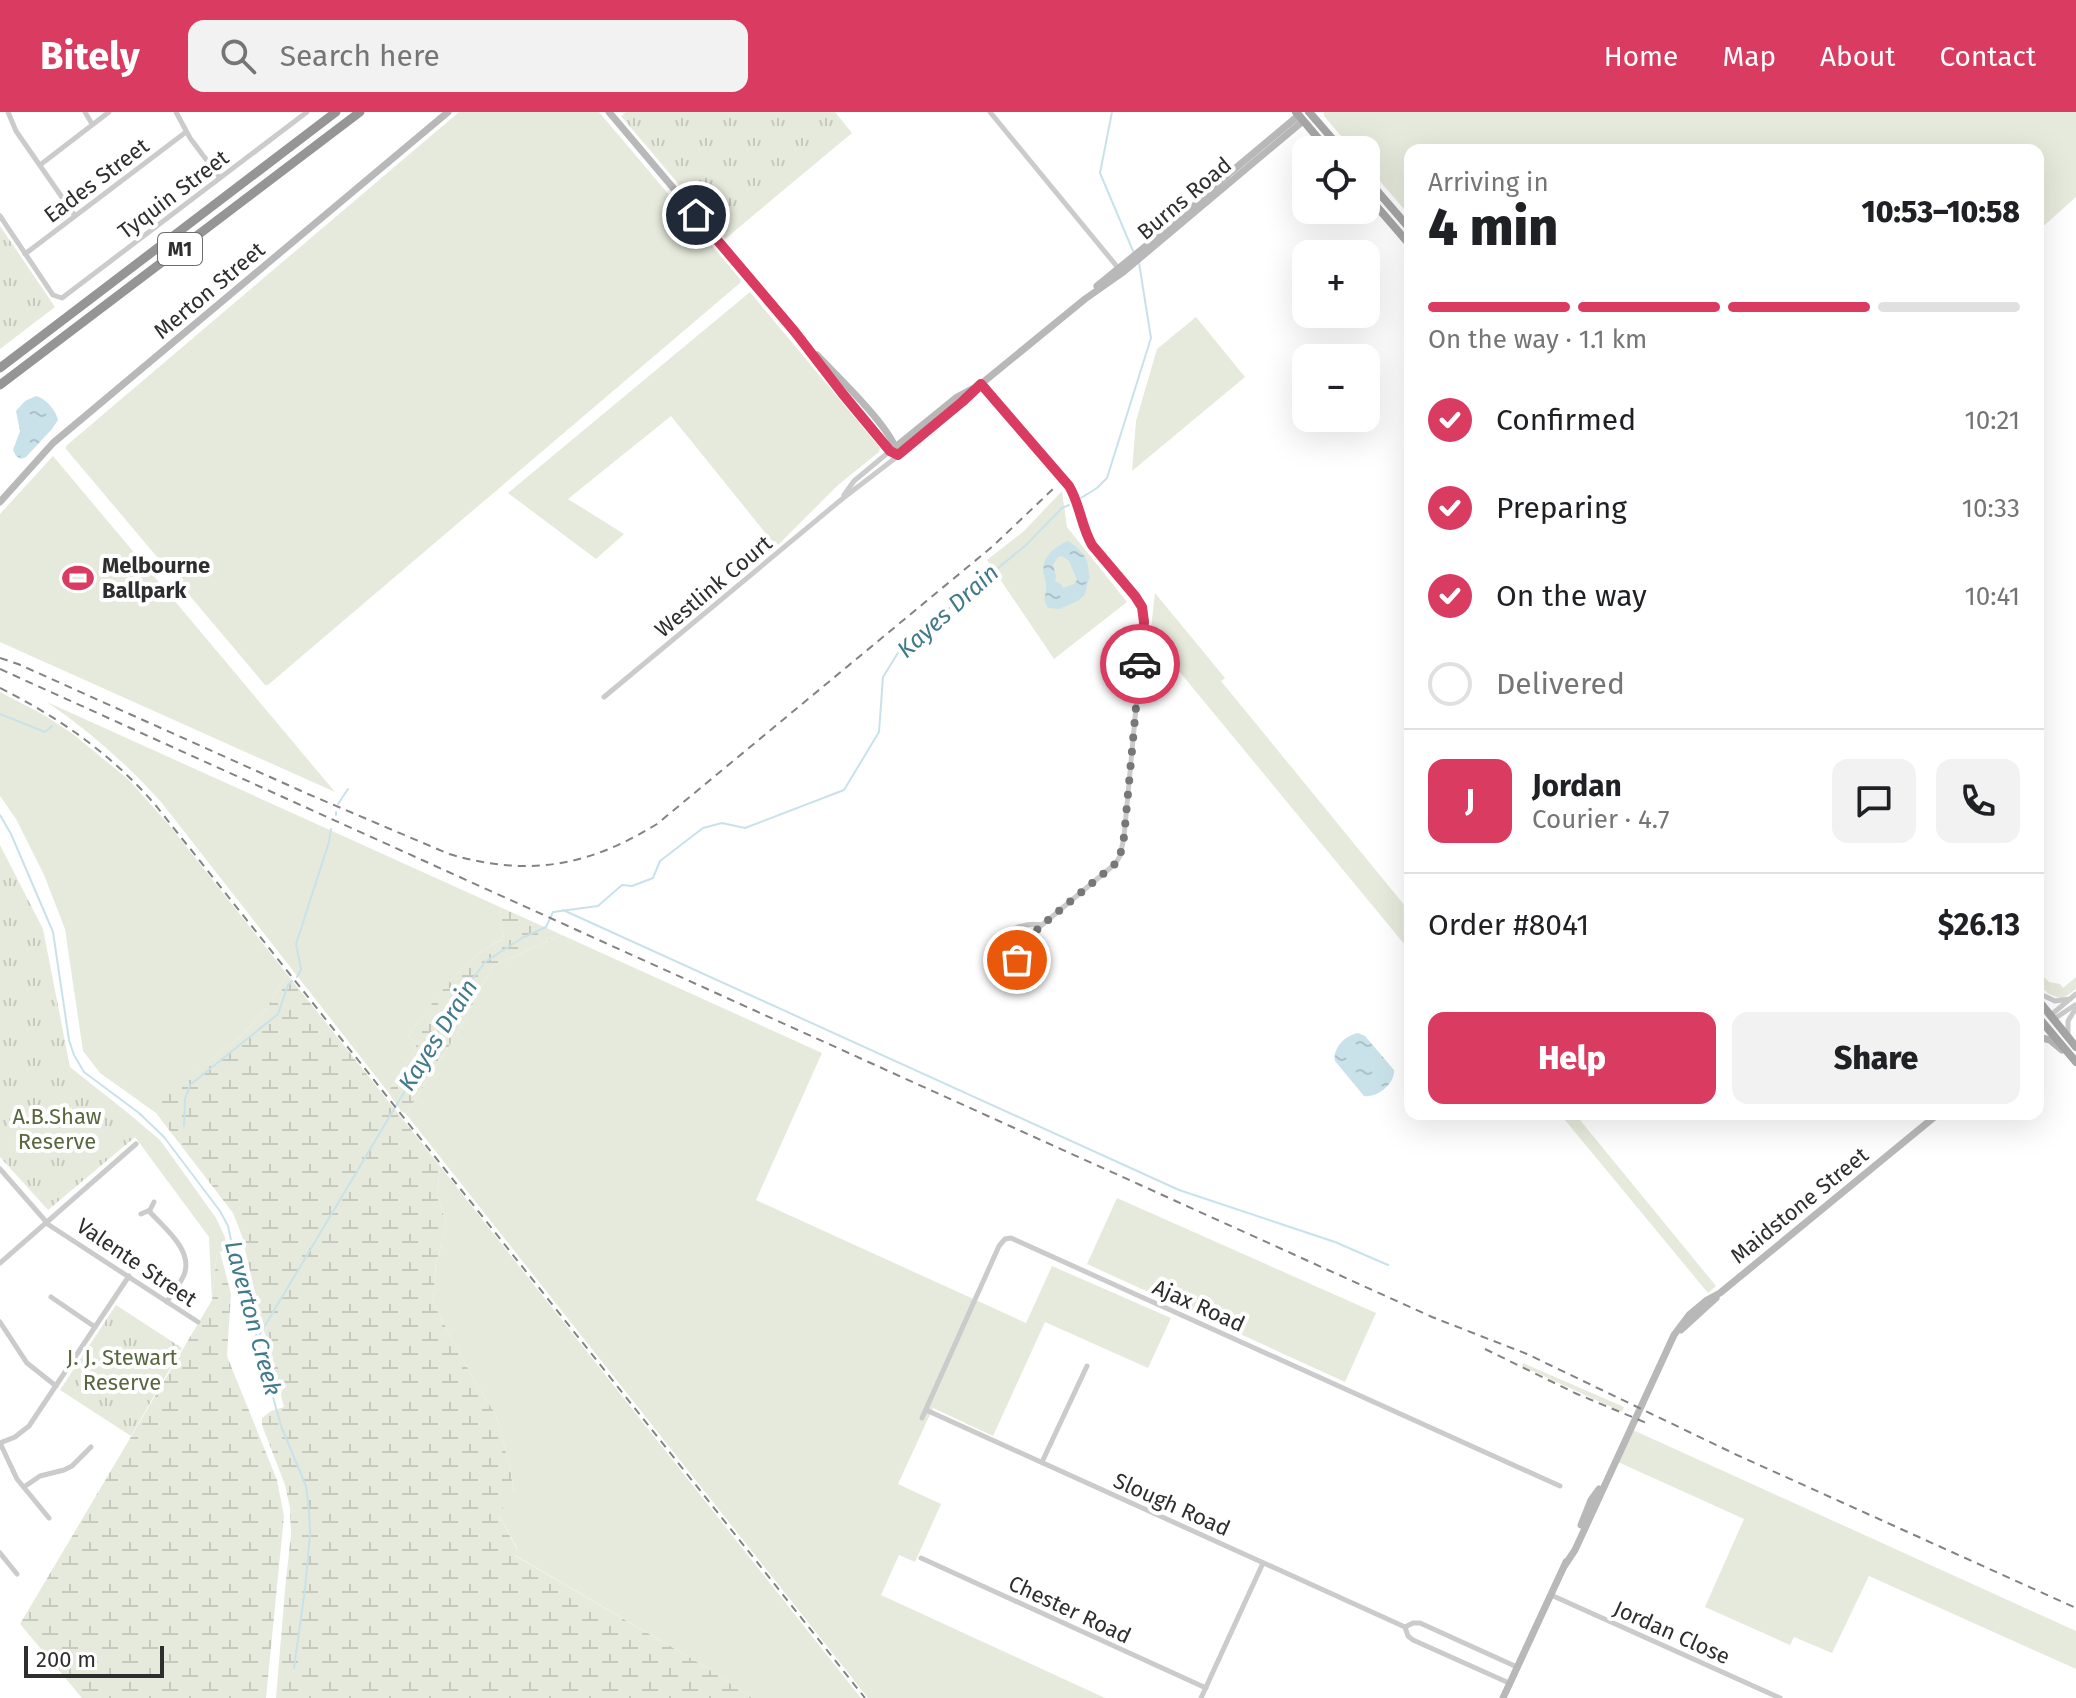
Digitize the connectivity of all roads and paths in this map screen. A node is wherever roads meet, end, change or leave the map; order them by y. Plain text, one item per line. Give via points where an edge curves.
1 (8, 112) edge
2 (85, 112) edge
3 (109, 112) edge
4 (176, 112) edge
5 (307, 112) edge
6 (336, 112) edge
7 (360, 112) edge
8 (448, 112) edge
9 (609, 112) edge
10 (990, 112) edge
11 (1309, 112) edge
12 (1299, 116) edge
13 (92, 124) junction
14 (186, 132) junction
15 (1316, 136) edge
16 (1330, 136) edge
17 (40, 165) junction
18 (220, 178) junction
19 (1380, 194) edge
20 (1380, 209) edge
21 (0, 216) edge
22 (75, 216) junction
23 (1404, 222) edge
24 (1404, 235) edge
25 (25, 254) junction
26 (1120, 270) junction
27 (0, 368) edge
28 (981, 384) junction
29 (0, 385) edge
30 (895, 451) junction
31 (0, 502) edge
32 (604, 697) dead end
33 (1042, 925) junction
34 (1012, 953) junction
35 (1017, 960) dead end
36 (2076, 994) edge
37 (2044, 996) edge
38 (2070, 999) junction
39 (2076, 1006) edge
40 (2044, 1007) edge
41 (2052, 1017) junction
42 (2044, 1022) edge
43 (2044, 1028) edge
44 (2068, 1037) junction
45 (2044, 1038) edge
46 (2076, 1047) edge
47 (2076, 1062) edge
48 (1931, 1120) edge
49 (136, 1144) dead end
50 (0, 1169) edge
51 (154, 1202) dead end
52 (149, 1211) junction
53 (141, 1214) dead end
54 (47, 1221) junction
55 (0, 1263) edge
56 (129, 1276) junction
57 (51, 1297) dead end
58 (167, 1302) junction
59 (0, 1322) edge
60 (198, 1322) dead end
61 (95, 1327) junction
62 (1087, 1366) dead end
63 (56, 1386) junction
64 (926, 1410) junction
65 (922, 1418) dead end
66 (0, 1443) edge
67 (91, 1447) dead end
68 (1042, 1462) junction
69 (1560, 1486) dead end
70 (24, 1487) junction
71 (49, 1518) dead end
72 (0, 1553) edge
73 (921, 1558) dead end
74 (1263, 1563) junction
75 (17, 1574) dead end
76 (1551, 1595) junction
77 (1405, 1627) junction
78 (1518, 1668) junction
79 (1510, 1684) junction
80 (1206, 1688) junction
81 (1201, 1698) edge
82 (1503, 1698) edge
83 (1780, 1698) edge

1 - 17 street
2 - 13 street
3 - 13 street
4 - 14 street
5 - 18 street, Tyquin Street
6 - 27 highway, M1
7 - 29 highway, M1
8 - 31 street, Merton Street via 53,443
9 - 30 street
10 - 26 street
11 - 12 main road
11 - 16 main road
12 - 15 main road
12 - 26 street, Burns Road
13 - 17 street
14 - 18 street
14 - 22 street, Eades Street
17 - 22 street
18 - 25 street, Tyquin Street via 64,296 56,297
19 - 23 main road
20 - 24 main road
21 - 25 street
22 - 25 street, Eades Street
26 - 28 street, Burns Road
28 - 30 street, Burns Road
28 - 33 street via 1072,489 1086,535 1135,596 1143,614 1120,856
30 - 32 street, Westlink Court
33 - 34 street
33 - 34 street via 1007,931 1000,944
34 - 35 street
36 - 38 street
37 - 38 street
38 - 41 street
39 - 41 street
39 - 44 street
40 - 41 main road
41 - 42 main road
41 - 44 main road
43 - 47 main road
44 - 46 main road
45 - 47 street
48 - 76 street, Maidstone Street via 1682,1329 1667,1350
49 - 54 street
50 - 54 street
51 - 52 street
52 - 53 street
52 - 58 street via 180,1246 186,1261 183,1277
54 - 55 street
54 - 56 street, Valente Street
56 - 58 street, Valente Street
56 - 61 street
57 - 61 street
58 - 60 street, Valente Street
59 - 63 street via 27,1363
61 - 63 street
62 - 68 street
63 - 66 street via 29,1426
64 - 65 street, Ajax Road
64 - 68 street, Slough Road
64 - 69 street, Ajax Road via 999,1246 1011,1238
66 - 70 street
67 - 70 street via 72,1466
68 - 74 street, Slough Road
70 - 71 street
72 - 75 street
73 - 80 street, Chester Road
74 - 77 street, Slough Road
74 - 80 street
76 - 78 street, Maidstone Street
76 - 83 street, Jordan Close
77 - 78 street, Slough Road via 1420,1623
77 - 79 street, Slough Road via 1413,1640
78 - 79 street, Maidstone Street
79 - 82 street, Maidstone Street
80 - 81 street

